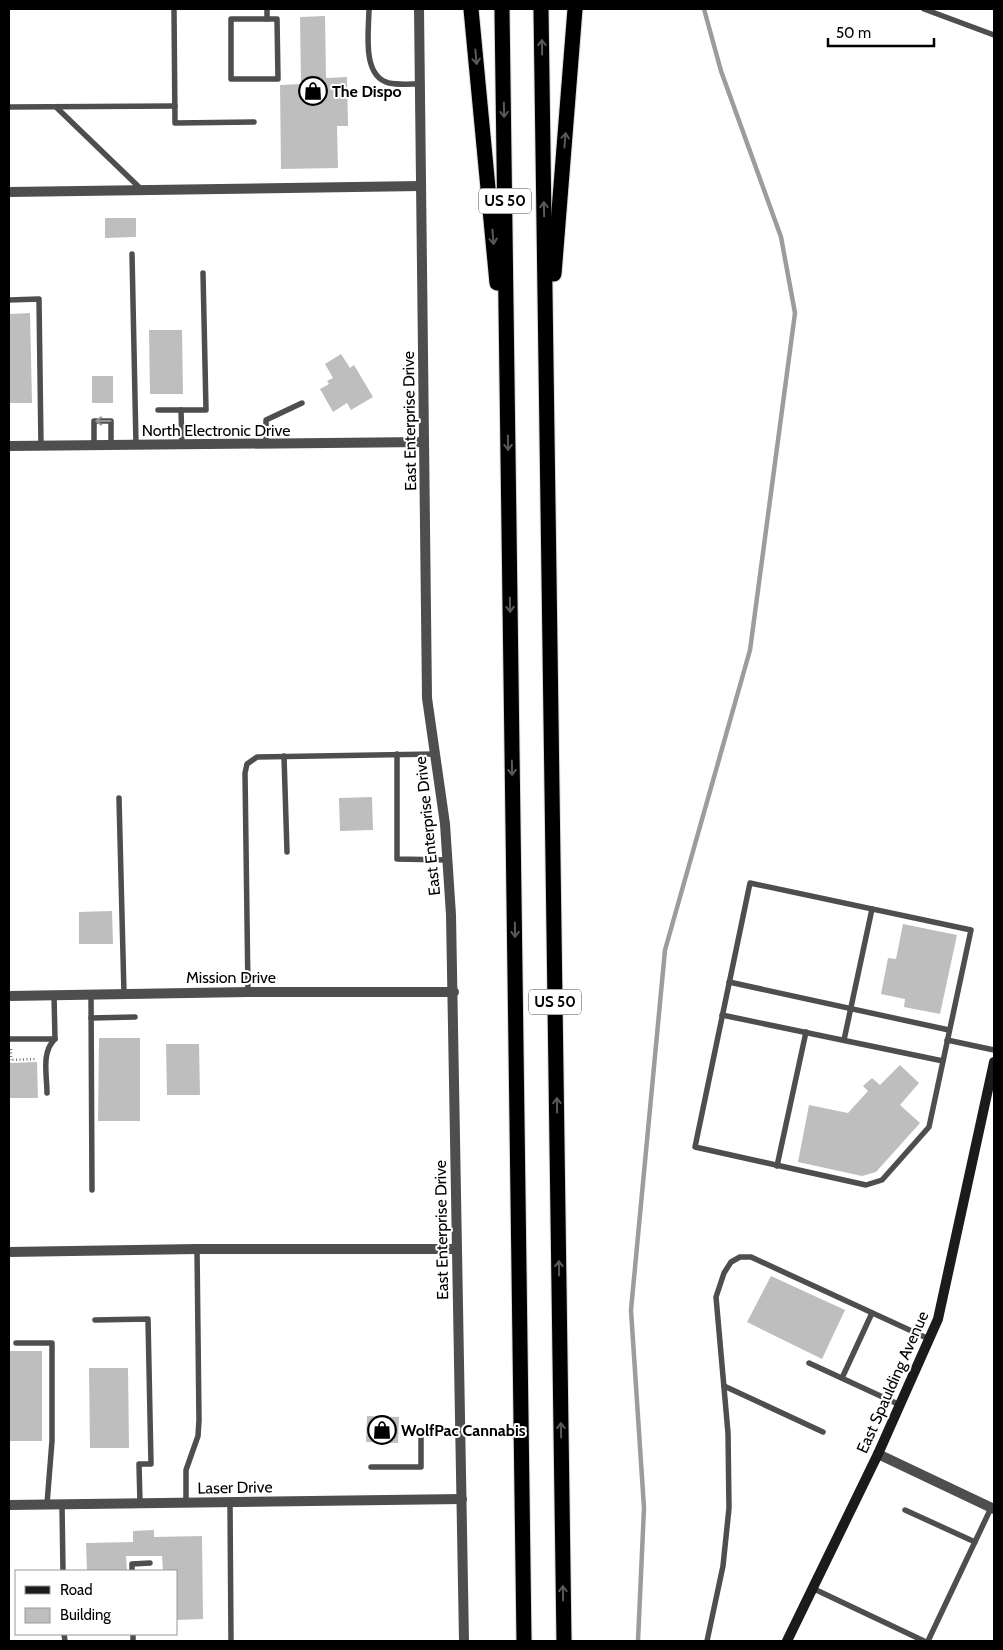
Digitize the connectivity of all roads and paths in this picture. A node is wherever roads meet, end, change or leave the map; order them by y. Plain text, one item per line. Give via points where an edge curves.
1 (174, 9) edge
2 (267, 9) edge
3 (369, 9) edge
4 (419, 9) edge
5 (471, 9) edge
6 (502, 9) edge
7 (542, 9) edge
8 (575, 9) edge
9 (924, 9) edge
10 (267, 19) junction
11 (994, 35) edge
12 (420, 84) junction
13 (175, 106) junction
14 (9, 107) edge
15 (56, 107) junction
16 (254, 122) dead end
17 (421, 186) junction
18 (142, 189) junction
19 (9, 192) edge
20 (132, 254) dead end
21 (204, 273) dead end
22 (9, 300) edge
23 (547, 363) junction
24 (508, 394) junction
25 (302, 403) dead end
26 (158, 410) dead end
27 (182, 410) junction
28 (424, 442) junction
29 (266, 444) junction
30 (94, 445) junction
31 (111, 445) junction
32 (136, 445) junction
33 (182, 445) junction
34 (9, 446) edge
35 (41, 446) junction
36 (397, 754) junction
37 (435, 754) junction
38 (284, 756) junction
39 (119, 798) dead end
40 (287, 852) dead end
41 (448, 860) junction
42 (872, 909) junction
43 (729, 982) junction
44 (248, 992) junction
45 (454, 992) junction
46 (91, 994) junction
47 (124, 994) junction
48 (54, 995) junction
49 (9, 996) edge
50 (851, 1008) junction
51 (722, 1015) junction
52 (91, 1018) junction
53 (135, 1018) dead end
54 (949, 1030) junction
55 (806, 1032) junction
56 (55, 1038) junction
57 (9, 1039) edge
58 (844, 1040) junction
59 (947, 1040) junction
60 (994, 1050) edge
61 (46, 1059) junction
62 (9, 1060) edge
63 (943, 1061) junction
64 (994, 1062) edge
65 (47, 1093) dead end
66 (777, 1166) junction
67 (92, 1190) dead end
68 (197, 1249) junction
69 (456, 1249) junction
70 (9, 1252) edge
71 (872, 1313) junction
72 (95, 1320) dead end
73 (929, 1339) junction
74 (16, 1343) dead end
75 (809, 1363) dead end
76 (842, 1378) junction
77 (724, 1386) junction
78 (900, 1405) junction
79 (462, 1431) junction
80 (822, 1432) dead end
81 (878, 1454) junction
82 (371, 1467) dead end
83 (462, 1499) junction
84 (186, 1502) junction
85 (230, 1502) junction
86 (140, 1503) junction
87 (47, 1504) junction
88 (62, 1504) junction
89 (9, 1505) edge
90 (993, 1509) edge
91 (905, 1510) dead end
92 (975, 1542) junction
93 (150, 1563) dead end
94 (63, 1570) edge
95 (132, 1570) edge
96 (812, 1588) junction
97 (231, 1641) edge
98 (464, 1641) edge
99 (524, 1641) edge
100 (564, 1641) edge
101 (707, 1641) edge
102 (787, 1641) edge
103 (926, 1641) edge

1 - 13 lane
2 - 10 lane
3 - 12 lane via 369,56 375,72 389,83
4 - 12 street, East Enterprise Drive
5 -> 24 highway
6 -> 24 highway, US 50
23 -> 7 highway, US 50
23 -> 8 highway
9 - 11 lane
10 - 10 lane via 278,19 278,79 231,79 231,19
12 - 17 street, East Enterprise Drive
13 - 15 lane
13 - 16 lane via 175,123
14 - 15 lane
15 - 18 lane
17 - 18 street
17 - 28 street, East Enterprise Drive
18 - 19 street
20 - 32 lane
21 - 27 lane via 206,410
22 - 35 lane via 38,299
100 -> 23 highway, US 50
24 -> 99 highway, US 50
25 - 29 lane via 266,420
26 - 27 lane
27 - 33 lane
28 - 29 street, North Electronic Drive
28 - 37 street, East Enterprise Drive via 427,698
29 - 33 street, North Electronic Drive
30 - 31 street, North Electronic Drive
31 -> 30 lane via 112,421 94,421
30 - 35 street, North Electronic Drive
31 - 32 street, North Electronic Drive
32 - 33 street, North Electronic Drive
34 - 35 street, North Electronic Drive
36 - 37 lane
36 - 38 lane
36 - 41 lane via 397,859
37 - 41 street, East Enterprise Drive
38 - 40 lane
38 - 44 lane via 257,757 246,764
39 - 47 lane
41 - 45 street, East Enterprise Drive
42 - 43 lane via 750,883
42 - 50 lane
42 - 54 lane via 971,930
43 - 50 lane
43 - 51 lane
44 - 45 street, Mission Drive
44 - 47 street, Mission Drive
45 - 69 street, East Enterprise Drive
46 - 47 street, Mission Drive
46 - 48 street, Mission Drive
46 - 52 lane
48 - 49 street, Mission Drive
48 - 56 lane
50 - 54 lane
50 - 58 lane
51 - 55 lane
51 - 66 lane via 695,1148
52 - 53 lane
52 - 67 lane
54 - 59 lane
55 - 58 lane
55 - 66 lane
56 - 57 lane
56 - 61 lane
58 - 63 lane
59 - 60 lane
59 - 63 lane
61 - 62 path
61 - 65 lane
63 - 66 lane via 929,1126 882,1180 866,1185
64 - 73 street, East Spaulding Avenue via 938,1319
68 - 69 street
68 - 70 street
68 - 84 lane via 199,1420 198,1436 186,1470
69 - 79 street, East Enterprise Drive
71 - 73 lane
71 - 76 lane
71 - 77 lane via 751,1257 740,1257 731,1262 724,1273 716,1297
72 - 86 lane via 148,1319 151,1464 139,1464
73 - 78 street, East Spaulding Avenue
74 - 87 lane via 52,1343 52,1441
75 - 76 lane
76 - 78 lane
77 - 80 lane
77 - 101 lane via 728,1433 727,1537
78 - 81 street, East Spaulding Avenue
79 - 82 lane via 421,1431 421,1468
79 - 83 street, East Enterprise Drive
81 - 90 street
81 - 96 street, East Spaulding Avenue
83 - 85 street, Laser Drive
83 - 98 street, East Enterprise Drive
84 - 85 street, Laser Drive
84 - 86 street, Laser Drive
85 - 97 lane
86 - 88 street, Laser Drive
87 - 88 street, Laser Drive
87 - 89 street, Laser Drive
88 - 94 lane
90 - 92 lane
91 - 92 lane
92 - 103 lane
93 - 95 lane via 132,1564
96 - 102 street, East Spaulding Avenue
96 - 103 lane

